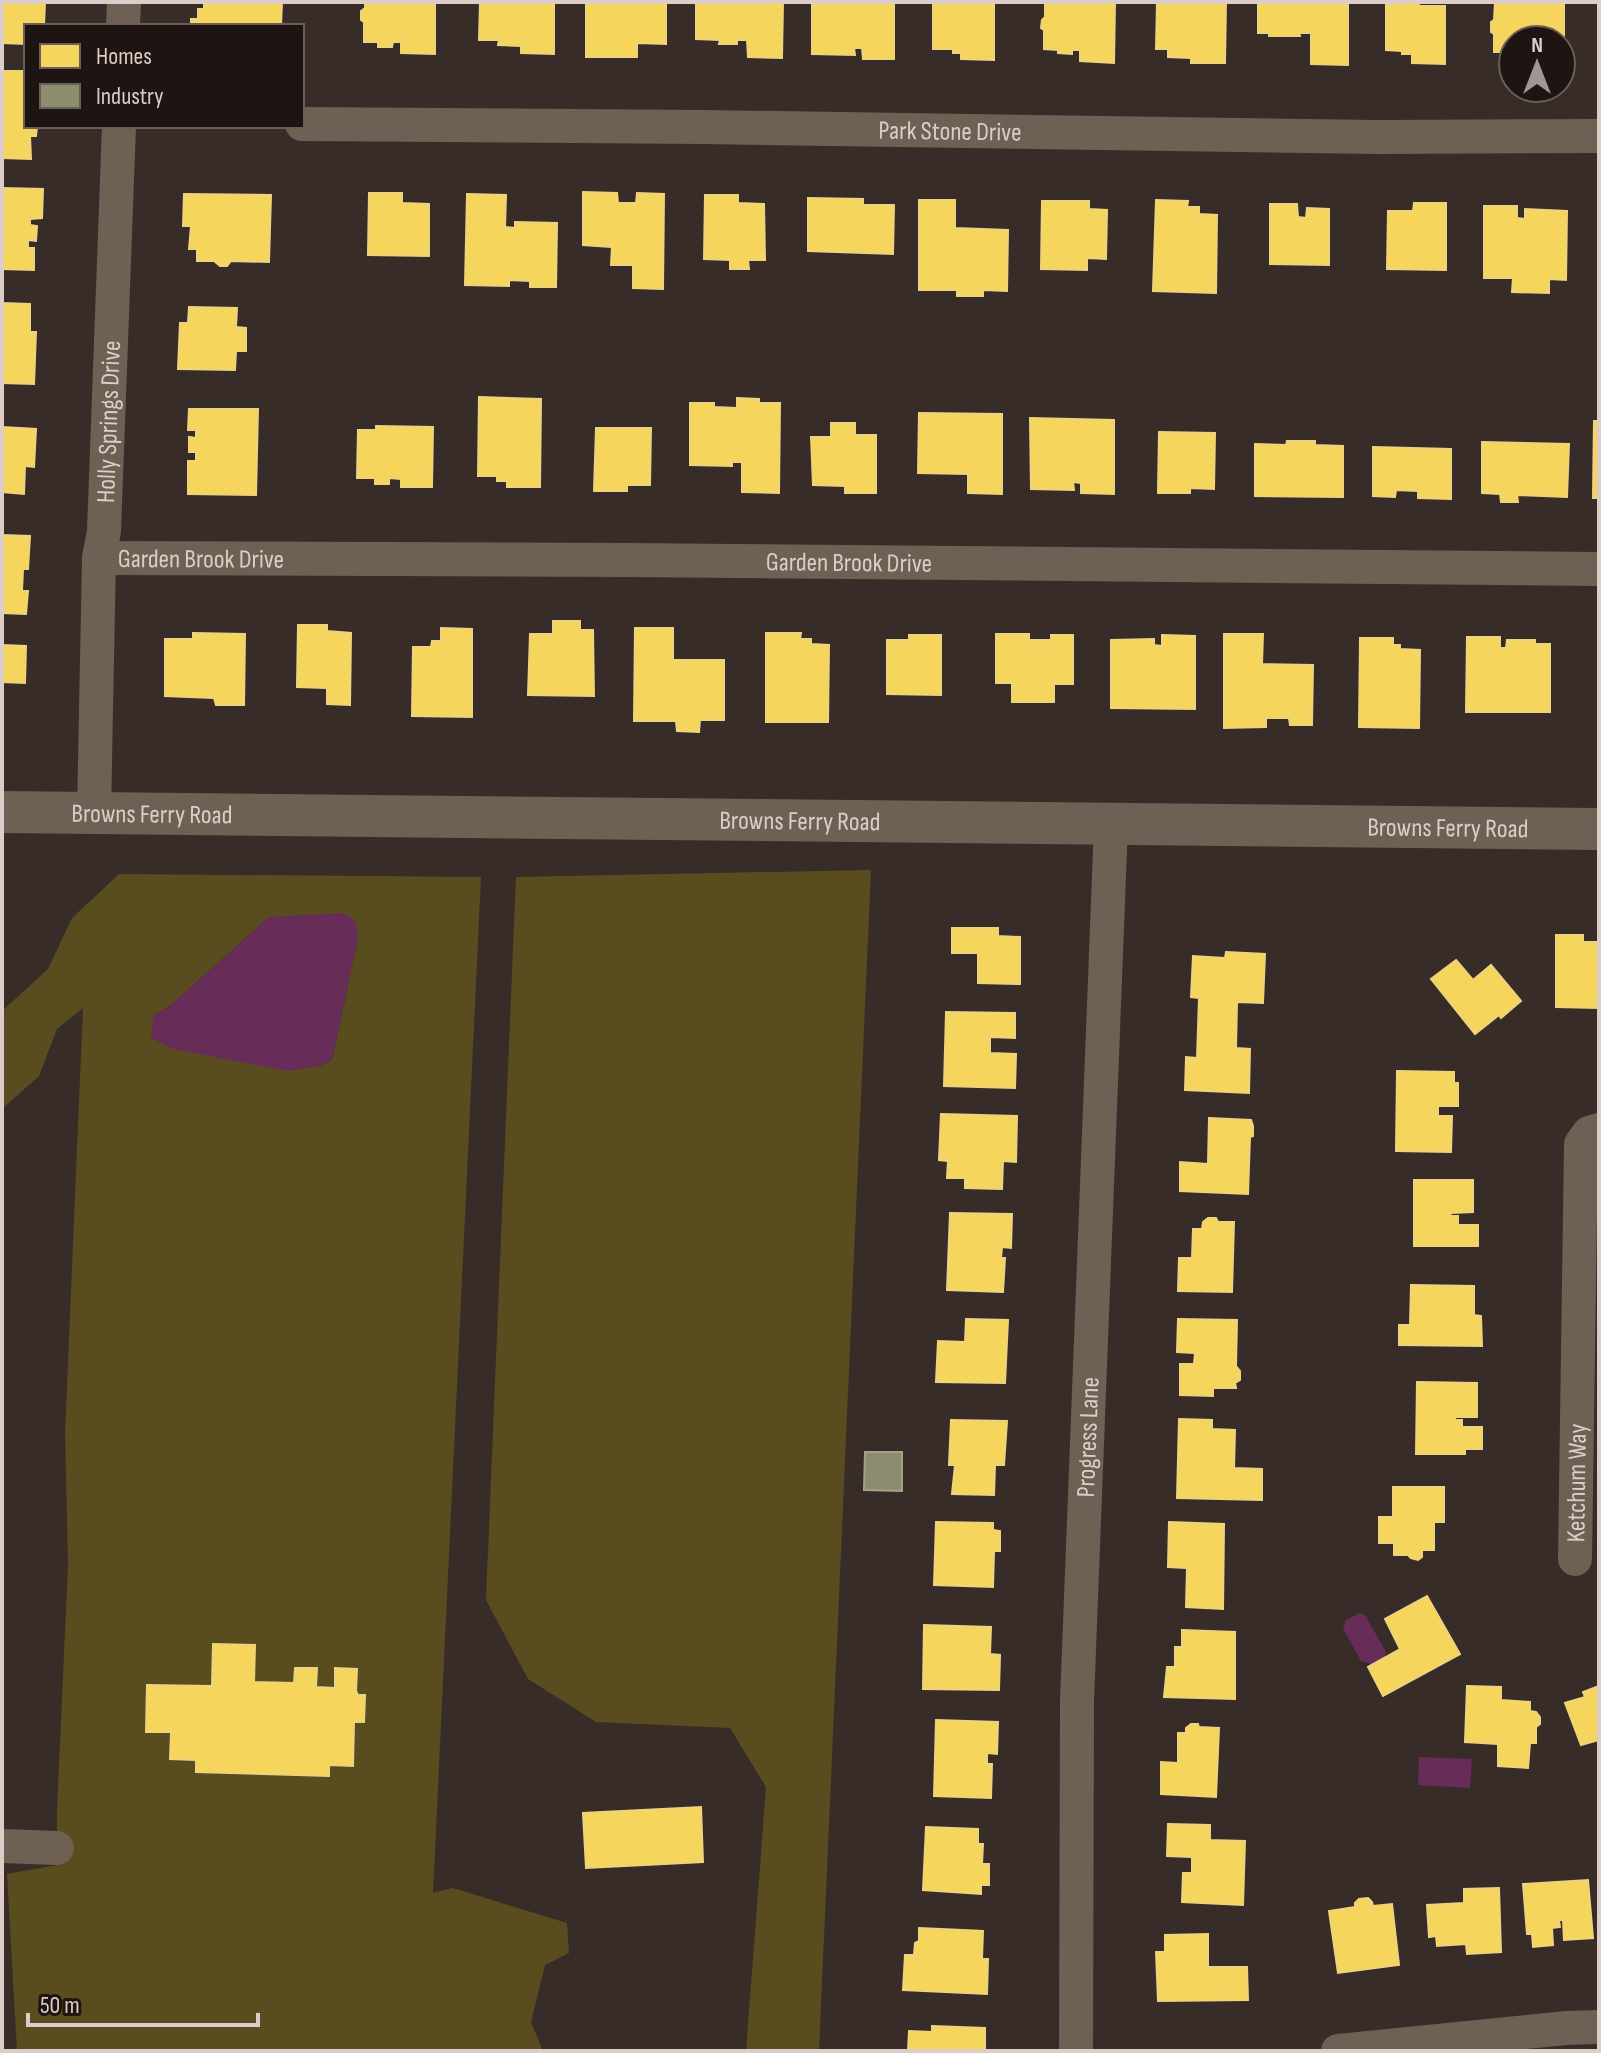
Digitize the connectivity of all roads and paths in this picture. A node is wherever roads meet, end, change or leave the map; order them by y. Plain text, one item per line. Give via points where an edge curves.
1 (124, 2) edge
2 (123, 24) edge
3 (304, 124) edge
4 (119, 128) edge
5 (1599, 136) edge
6 (99, 558) junction
7 (1599, 569) edge
8 (2, 812) edge
9 (94, 813) junction
10 (1111, 824) junction
11 (1599, 829) edge
12 (1599, 1130) edge
13 (1575, 1559) dead end
14 (2, 1846) edge
15 (57, 1848) dead end
16 (1599, 2027) edge
17 (1402, 2048) edge
18 (1076, 2051) edge
19 (1338, 2051) edge

1 - 2 street
3 - 5 street, Park Stone Drive
4 - 6 street, Holly Springs Drive
6 - 7 street, Garden Brook Drive
6 - 9 street, Holly Springs Drive
8 - 9 street, Browns Ferry Road
9 - 10 street, Browns Ferry Road
10 - 11 street, Browns Ferry Road
10 - 18 street, Progress Lane via 1077,1701
12 - 13 street, Ketchum Way via 1581,1144
14 - 15 street
16 - 17 street
17 - 19 street

